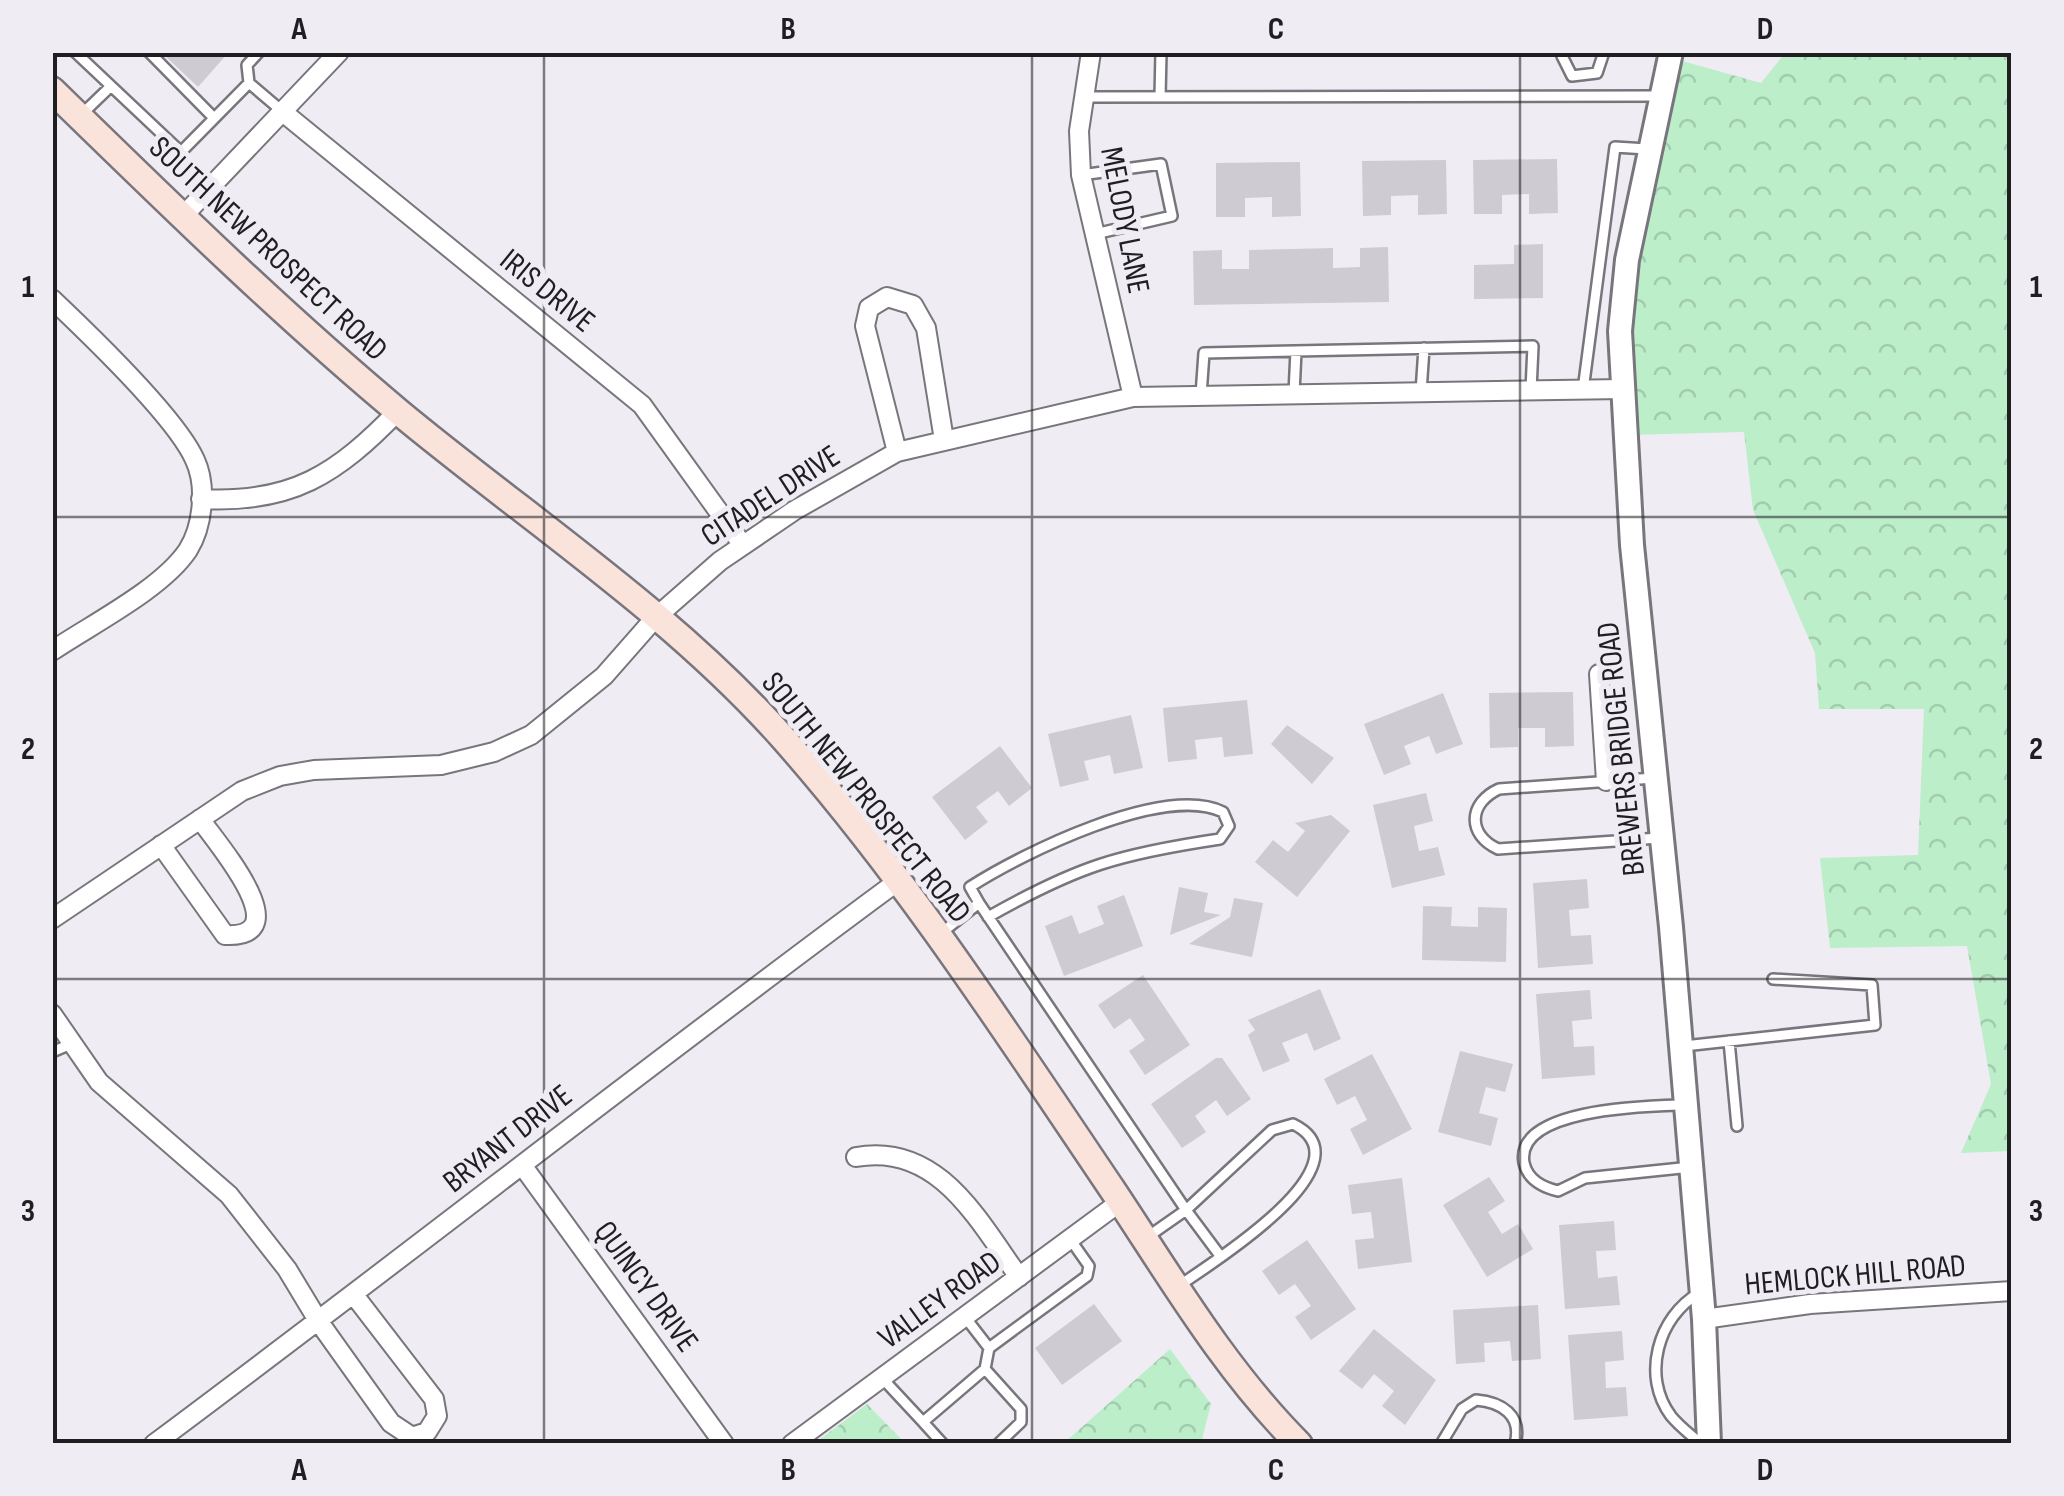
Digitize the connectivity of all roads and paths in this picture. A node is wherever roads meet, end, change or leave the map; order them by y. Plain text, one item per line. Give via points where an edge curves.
1 (75, 52) edge
2 (149, 52) edge
3 (258, 52) edge
4 (339, 52) edge
5 (1091, 52) edge
6 (1161, 52) edge
7 (1604, 52) edge
8 (1671, 52) edge
9 (1562, 56) dead end
10 (249, 83) junction
11 (108, 88) junction
12 (52, 90) edge
13 (1660, 96) junction
14 (1082, 97) junction
15 (1160, 97) junction
16 (284, 113) junction
17 (80, 116) junction
18 (214, 118) junction
19 (1648, 148) junction
20 (1081, 175) junction
21 (184, 215) junction
22 (1095, 234) junction
23 (52, 299) edge
24 (1424, 348) junction
25 (1296, 350) junction
26 (1623, 389) junction
27 (1531, 390) junction
28 (1584, 390) junction
29 (1421, 392) junction
30 (1294, 393) junction
31 (1201, 395) junction
32 (1133, 397) junction
33 (398, 411) junction
34 (944, 440) junction
35 (897, 452) junction
36 (202, 499) junction
37 (742, 544) junction
38 (655, 618) junction
39 (52, 651) edge
40 (1598, 674) dead end
41 (1656, 778) junction
42 (1606, 780) junction
43 (200, 819) junction
44 (1662, 838) junction
45 (161, 846) junction
46 (898, 881) junction
47 (979, 903) junction
48 (988, 917) junction
49 (52, 918) edge
50 (938, 935) junction
51 (1774, 979) dead end
52 (52, 1014) edge
53 (1729, 1041) junction
54 (74, 1042) junction
55 (1681, 1047) junction
56 (52, 1052) edge
57 (1686, 1104) junction
58 (1737, 1126) dead end
59 (856, 1157) dead end
60 (522, 1164) junction
61 (1691, 1166) junction
62 (1120, 1202) junction
63 (1186, 1210) junction
64 (1144, 1238) junction
65 (1070, 1239) junction
66 (1221, 1258) junction
67 (1020, 1277) junction
68 (1177, 1287) junction
69 (2012, 1291) edge
70 (1702, 1292) junction
71 (354, 1295) junction
72 (965, 1317) junction
73 (1704, 1319) junction
74 (318, 1322) junction
75 (989, 1348) junction
76 (985, 1369) junction
77 (882, 1378) junction
78 (923, 1422) junction
79 (159, 1442) edge
80 (724, 1444) edge
81 (792, 1444) edge
82 (943, 1444) edge
83 (998, 1444) edge
84 (1299, 1444) edge
85 (1441, 1444) edge
86 (1515, 1444) edge
87 (1701, 1444) edge
88 (1709, 1444) edge

1 - 11 lane
2 - 18 lane
3 - 10 lane via 247,65
4 - 16 street
5 - 14 street, MELODY LANE
6 - 15 lane
7 - 9 lane via 1596,73 1585,78 1572,76
8 - 13 street, BREWERS BRIDGE ROAD
10 - 16 lane
10 - 18 lane
11 - 17 lane
11 - 18 lane via 182,152
12 - 17 main road, SOUTH NEW PROSPECT ROAD
13 - 15 lane
13 - 19 street, BREWERS BRIDGE ROAD
14 - 15 lane
14 - 20 street, MELODY LANE
16 - 21 street
16 - 37 street, IRIS DRIVE via 642,405
17 - 21 main road, SOUTH NEW PROSPECT ROAD
19 - 26 street, BREWERS BRIDGE ROAD via 1626,260
19 - 28 lane via 1614,147
20 - 22 street, MELODY LANE
20 - 22 lane via 1161,164 1172,216
21 - 33 main road, SOUTH NEW PROSPECT ROAD
22 - 32 street, MELODY LANE
23 - 36 street via 177,431 196,461
24 - 25 lane
24 - 27 lane via 1533,346
24 - 29 lane
25 - 30 lane
25 - 31 lane via 1204,352
26 - 28 street, CITADEL DRIVE
26 - 41 street, BREWERS BRIDGE ROAD
27 - 28 street, CITADEL DRIVE
27 - 29 street, CITADEL DRIVE
29 - 30 street, CITADEL DRIVE
30 - 31 street, CITADEL DRIVE
31 - 32 street, CITADEL DRIVE
32 - 34 street, CITADEL DRIVE
33 - 36 street via 363,447 306,485 273,496
33 - 38 main road, SOUTH NEW PROSPECT ROAD
34 - 35 street, CITADEL DRIVE
34 - 35 street via 926,328 913,305 887,297 869,308 865,326
35 - 37 street, CITADEL DRIVE
36 - 39 street via 188,550 163,576
37 - 38 street, CITADEL DRIVE
38 - 43 street, CITADEL DRIVE via 566,710 494,752 441,765 280,776
38 - 46 main road, SOUTH NEW PROSPECT ROAD via 730,680
40 - 42 street
41 - 42 lane
41 - 44 street, BREWERS BRIDGE ROAD
42 - 44 lane via 1489,794 1474,814 1479,836 1498,849
43 - 45 street, CITADEL DRIVE
43 - 45 street via 255,899 254,925 225,934
44 - 55 street, BREWERS BRIDGE ROAD
45 - 49 street, CITADEL DRIVE
46 - 50 main road, SOUTH NEW PROSPECT ROAD
46 - 60 street, BRYANT DRIVE
47 - 48 lane
47 - 48 lane via 970,886 1084,828 1196,806 1223,812 1229,826 1220,838 1108,858
47 - 50 lane
48 - 63 lane
50 - 62 main road, SOUTH NEW PROSPECT ROAD
51 - 53 lane via 1872,985 1875,1025
52 - 54 street
53 - 55 lane
53 - 58 lane
54 - 56 lane
54 - 74 street via 99,1082 229,1195 288,1269
55 - 57 street, BREWERS BRIDGE ROAD
57 - 61 street, BREWERS BRIDGE ROAD
57 - 61 lane via 1622,1106 1555,1123 1527,1142 1524,1162 1532,1179 1558,1190 1585,1178
59 - 67 street via 900,1156 940,1176
60 - 71 street, BRYANT DRIVE
60 - 80 street, QUINCY DRIVE
61 - 70 street, BREWERS BRIDGE ROAD
62 - 64 main road, SOUTH NEW PROSPECT ROAD
62 - 65 street, VALLEY ROAD
63 - 64 lane
63 - 66 lane
63 - 66 lane via 1272,1130 1293,1124 1312,1138 1317,1150 1310,1177
64 - 68 main road, SOUTH NEW PROSPECT ROAD
65 - 67 street, VALLEY ROAD
65 - 75 lane via 1089,1266 1088,1276
66 - 68 lane
67 - 72 street, VALLEY ROAD
68 - 84 main road, SOUTH NEW PROSPECT ROAD via 1222,1354
69 - 73 street, HEMLOCK HILL ROAD via 1810,1304
70 - 73 street, BREWERS BRIDGE ROAD
70 - 87 lane via 1675,1307 1659,1338 1658,1380 1670,1414
71 - 74 street, BRYANT DRIVE
71 - 74 street via 434,1398 438,1416 428,1432 412,1437 398,1430
72 - 75 lane
72 - 77 street, VALLEY ROAD
73 - 88 street, BREWERS BRIDGE ROAD
74 - 79 street, BRYANT DRIVE
75 - 76 lane
76 - 78 lane
76 - 83 lane via 1021,1409 1021,1422
77 - 78 lane
77 - 81 street, VALLEY ROAD
78 - 82 lane
85 - 86 lane via 1476,1400 1510,1413

